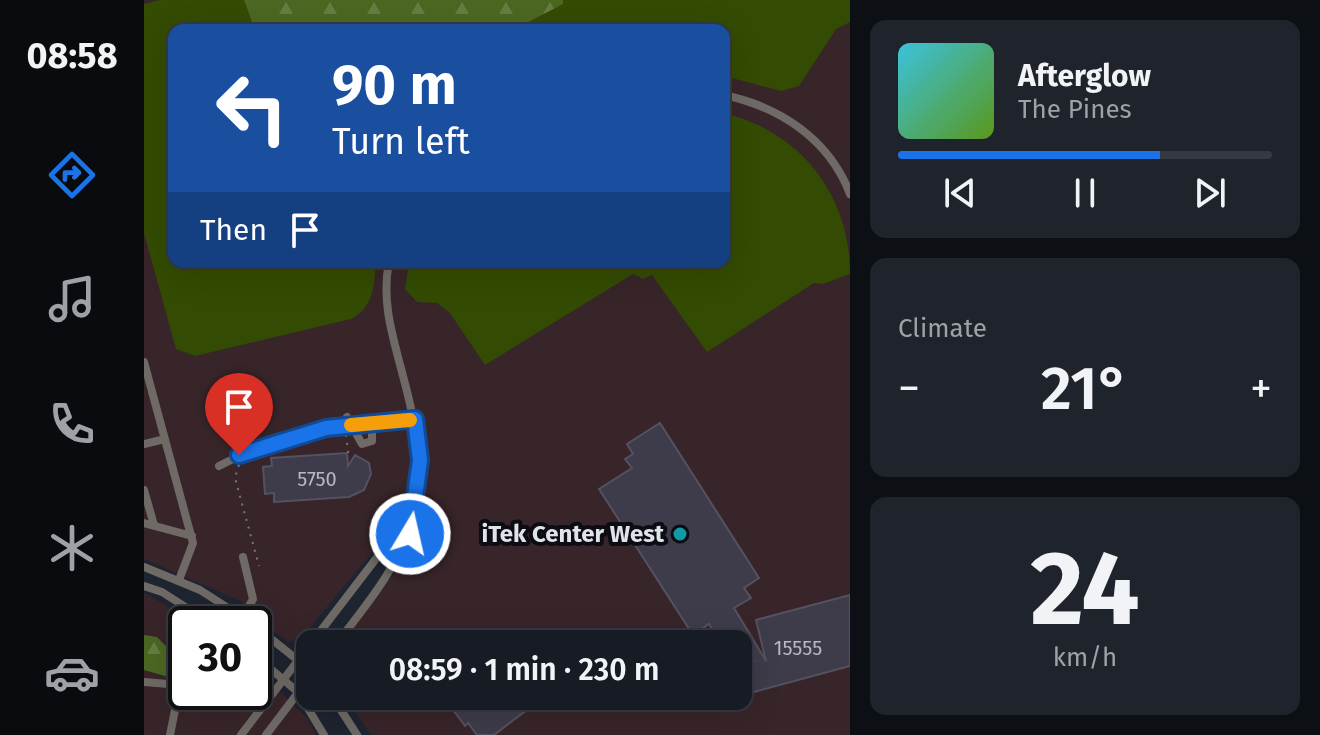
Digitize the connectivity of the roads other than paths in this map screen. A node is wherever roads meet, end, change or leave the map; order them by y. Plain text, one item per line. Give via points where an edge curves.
1 (730, 96) edge
2 (850, 194) edge
3 (389, 268) edge
4 (144, 362) edge
5 (415, 419) junction
6 (350, 421) junction
7 (372, 422) junction
8 (165, 439) junction
9 (144, 444) edge
10 (219, 466) dead end
11 (144, 490) edge
12 (414, 509) junction
13 (144, 523) edge
14 (154, 525) junction
15 (192, 536) junction
16 (243, 557) dead end
17 (144, 567) edge
18 (370, 568) junction
19 (386, 578) junction
20 (179, 580) junction
21 (144, 586) edge
22 (184, 606) edge
23 (224, 606) edge
24 (249, 606) edge
25 (320, 630) edge
26 (347, 630) edge
27 (272, 638) edge
28 (296, 657) edge
29 (296, 659) edge
30 (272, 670) edge
31 (282, 679) junction
32 (144, 682) edge
33 (296, 690) edge
34 (296, 695) edge
35 (309, 710) edge
36 (341, 710) edge
37 (170, 735) edge
38 (241, 735) edge
39 (266, 735) edge
40 (324, 735) edge
41 (357, 735) edge

1 - 2 street via 760,104 793,122 821,147
3 - 5 street via 386,315
4 - 8 street
5 - 7 street
5 - 12 street via 420,460
6 - 7 street
6 - 7 street via 362,444 372,441
6 - 10 street via 281,440
8 - 9 street
8 - 15 street
11 - 14 street
12 - 18 street
12 - 19 street via 410,534
13 - 14 street
14 - 15 street
15 - 20 street
16 - 24 street via 253,599
17 - 20 street
18 - 19 street
18 - 25 street
19 - 26 street
20 - 23 street
21 - 22 street
27 - 28 street
29 - 31 street
30 - 31 street
31 - 33 street
31 - 38 street
32 - 37 street via 180,685
34 - 39 street
35 - 40 street
36 - 41 street

